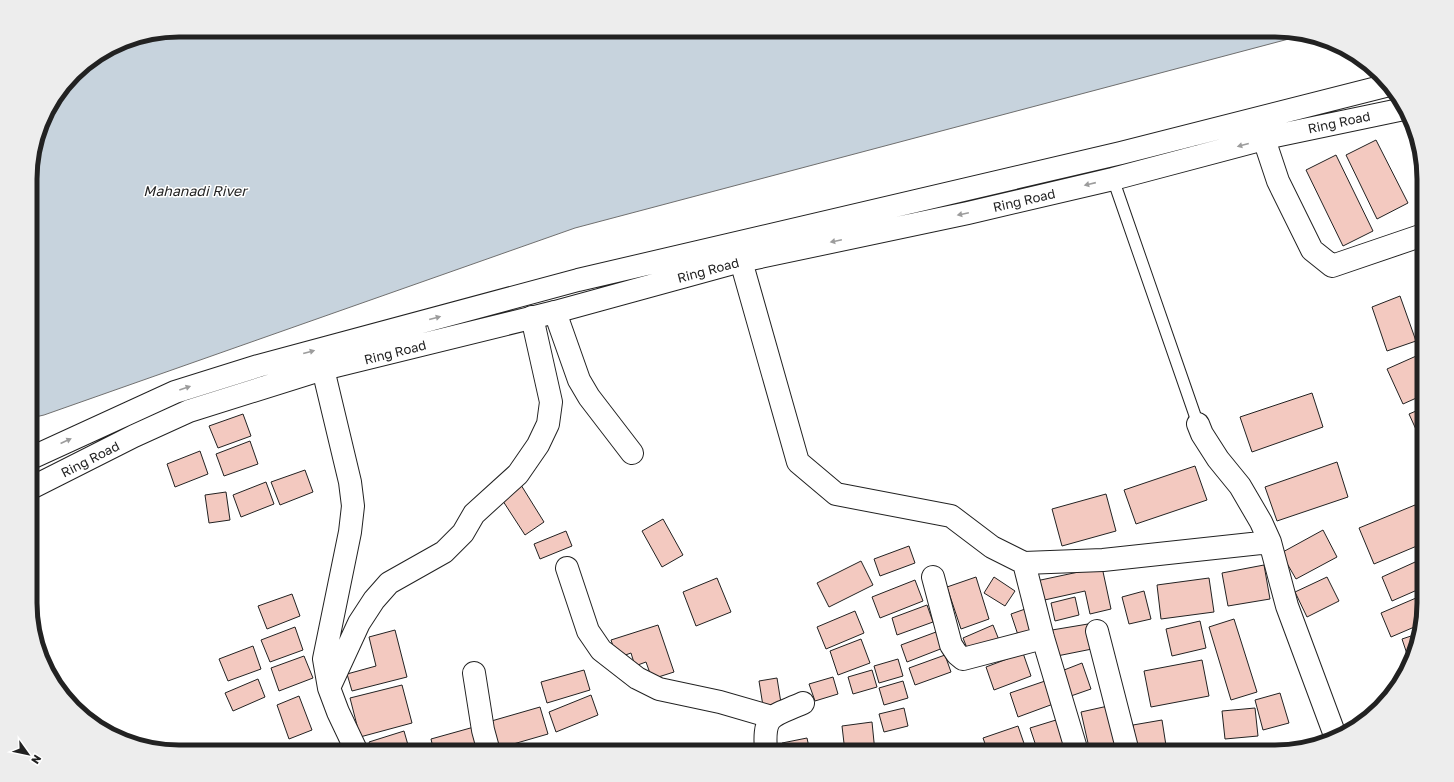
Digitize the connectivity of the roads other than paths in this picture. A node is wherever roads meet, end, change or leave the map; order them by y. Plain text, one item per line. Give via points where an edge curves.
1 (1383, 86) edge
2 (1399, 109) edge
3 (1264, 140) junction
4 (1113, 179) junction
5 (1417, 236) edge
6 (741, 261) junction
7 (555, 312) junction
8 (532, 317) junction
9 (323, 369) junction
10 (1198, 424) joint
11 (632, 453) dead end
12 (37, 455) edge
13 (37, 485) edge
14 (1270, 542) junction
15 (1024, 563) junction
16 (567, 568) dead end
17 (933, 578) dead end
18 (1097, 631) dead end
19 (1043, 638) junction
20 (474, 673) dead end
21 (329, 688) junction
22 (803, 703) dead end
23 (772, 717) junction
24 (1334, 732) edge
25 (354, 745) edge
26 (488, 745) edge
27 (766, 745) edge
28 (1075, 745) edge
29 (1126, 745) edge

12 -> 1 street, Ring Road via 175,392 266,364 578,280 1121,153
2 - 3 street, Ring Road
3 -> 4 street, Ring Road
3 - 5 street via 1278,181 1312,250 1332,266
4 -> 6 street, Ring Road
4 - 10 lane
6 - 7 street, Ring Road
6 - 15 street via 798,462 836,494 951,516 992,547
7 - 8 street, Ring Road
7 - 11 street via 578,380
8 - 9 street, Ring Road
8 - 21 street via 551,402 548,424 538,444 518,474 474,514 463,533 444,552 389,583 374,600 359,623
9 - 13 street, Ring Road via 189,411
9 - 21 street via 350,482 353,506 324,659
10 - 14 street via 1218,459 1240,486
14 - 15 street via 1103,560
14 - 24 street via 1288,606
15 - 19 street
16 - 23 street via 588,631 602,650 637,678 659,688
17 - 19 street via 951,645 963,659
18 - 29 street
19 - 28 street
20 - 26 street
21 - 25 street
22 - 23 street
23 - 27 street via 766,725

